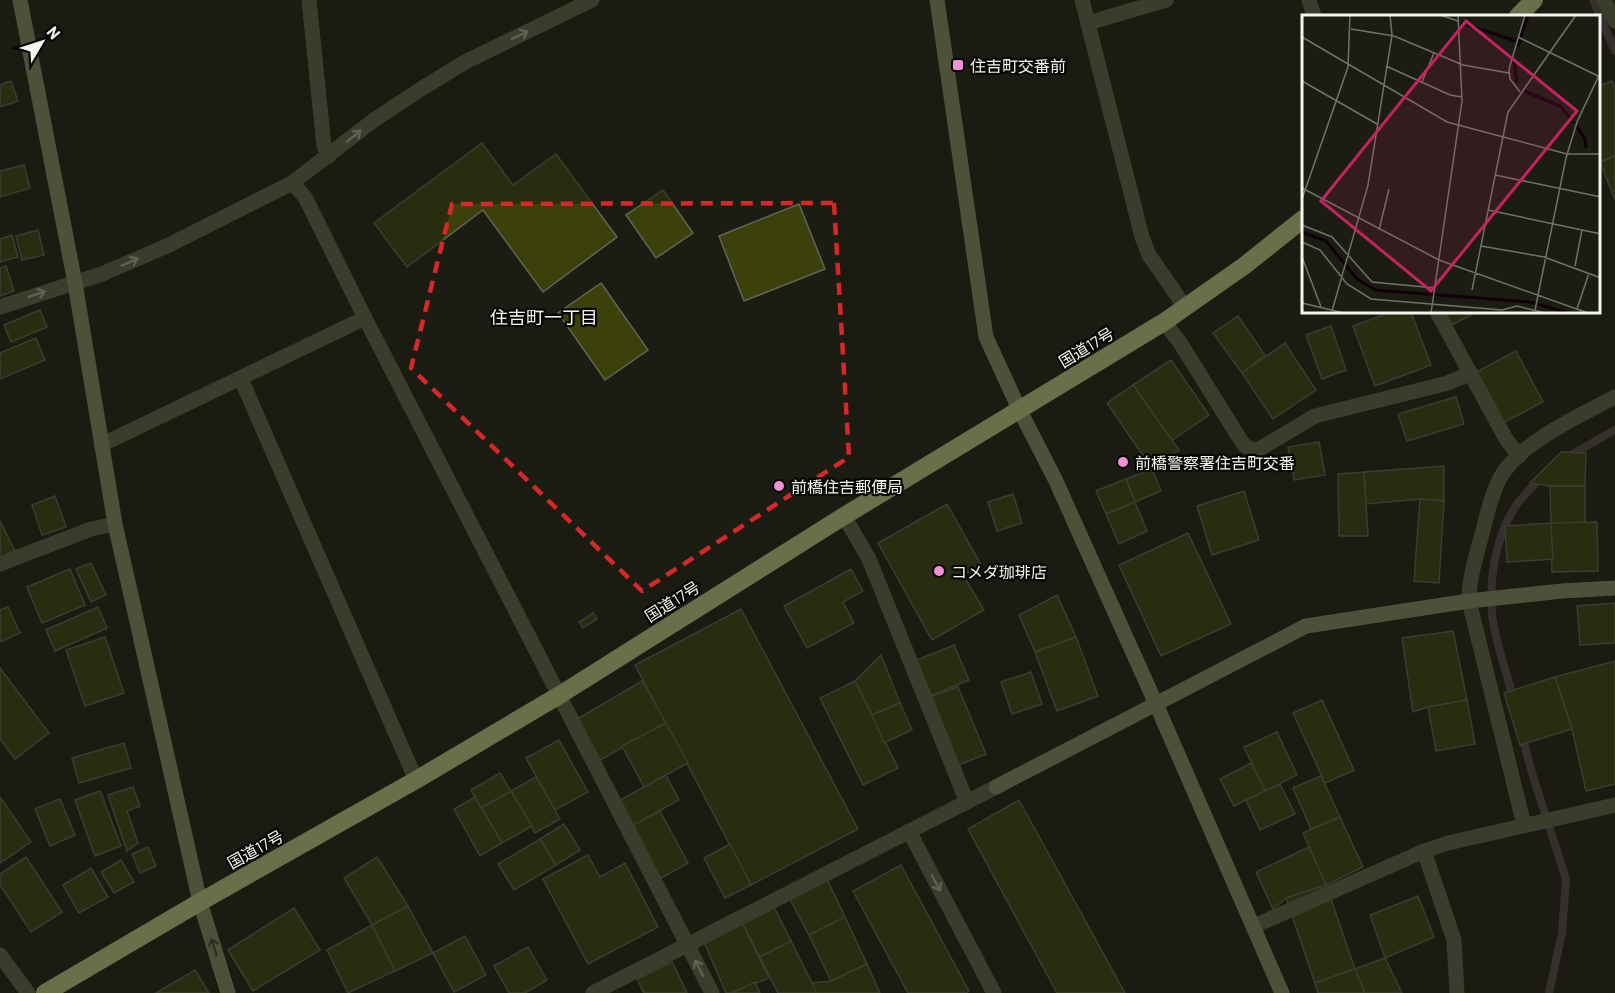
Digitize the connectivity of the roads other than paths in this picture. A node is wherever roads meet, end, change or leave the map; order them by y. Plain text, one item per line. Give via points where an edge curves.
1 (20, 0) edge
2 (309, 0) edge
3 (592, 0) edge
4 (937, 0) edge
5 (1082, 0) edge
6 (1166, 0) edge
7 (1309, 0) edge
8 (1534, 0) edge
9 (1604, 0) edge
10 (1314, 15) edge
11 (1519, 15) edge
12 (1615, 21) edge
13 (1088, 23) junction
14 (329, 156) junction
15 (292, 183) junction
16 (1302, 220) edge
17 (75, 283) junction
18 (0, 307) edge
19 (1185, 307) junction
20 (1438, 314) edge
21 (365, 318) junction
22 (1164, 322) junction
23 (1471, 373) junction
24 (241, 379) junction
25 (1615, 397) edge
26 (1019, 409) junction
27 (100, 445) junction
28 (1520, 456) junction
29 (844, 516) junction
30 (115, 524) junction
31 (0, 564) edge
32 (1615, 588) edge
33 (1469, 601) junction
34 (558, 696) junction
35 (1156, 704) junction
36 (416, 780) junction
37 (967, 802) junction
38 (1615, 805) edge
39 (1524, 825) junction
40 (909, 831) junction
41 (1424, 851) junction
42 (200, 902) junction
43 (1254, 926) junction
44 (687, 944) junction
45 (0, 955) edge
46 (28, 993) edge
47 (45, 993) edge
48 (228, 993) edge
49 (593, 993) edge
50 (712, 993) edge
51 (994, 993) edge
52 (1282, 993) edge
53 (1457, 993) edge

1 - 17 street
2 - 14 street via 324,146
14 -> 3 street via 388,110 465,62
4 - 26 street via 986,337
5 - 13 street
6 - 13 street
7 - 10 street
8 - 11 highway
9 - 12 street
13 - 19 street via 1142,237 1149,255
14 - 15 street
17 -> 15 street via 169,246
15 - 21 street via 305,196
16 - 19 highway, 国道17号
18 -> 17 street
17 - 27 street
19 - 22 highway, 国道17号
20 - 23 street
21 - 24 street
21 - 34 street
22 - 23 street via 1239,440 1256,451 1315,416 1448,383
22 - 26 highway, 国道17号
23 - 28 street via 1506,439
24 - 27 street
24 - 36 street
25 - 28 street via 1561,426
26 - 29 highway, 国道17号
26 - 35 street via 1055,479
27 - 30 street
28 - 33 street via 1510,464 1494,492 1469,584
29 - 34 highway, 国道17号
29 - 37 street via 869,559
30 - 31 street via 91,529
30 - 42 street
32 - 33 street
33 - 35 street via 1306,626
33 - 39 street
34 - 36 highway, 国道17号
34 - 44 street
35 - 37 street
35 - 43 street
36 - 42 highway, 国道17号
37 - 40 street
38 - 39 street
39 - 41 street
40 - 44 street
40 -> 51 street
41 - 43 street
41 - 53 street via 1454,939
42 - 47 highway, 国道17号
48 -> 42 street
43 - 52 street
44 - 49 street
50 -> 44 street
45 - 46 street

